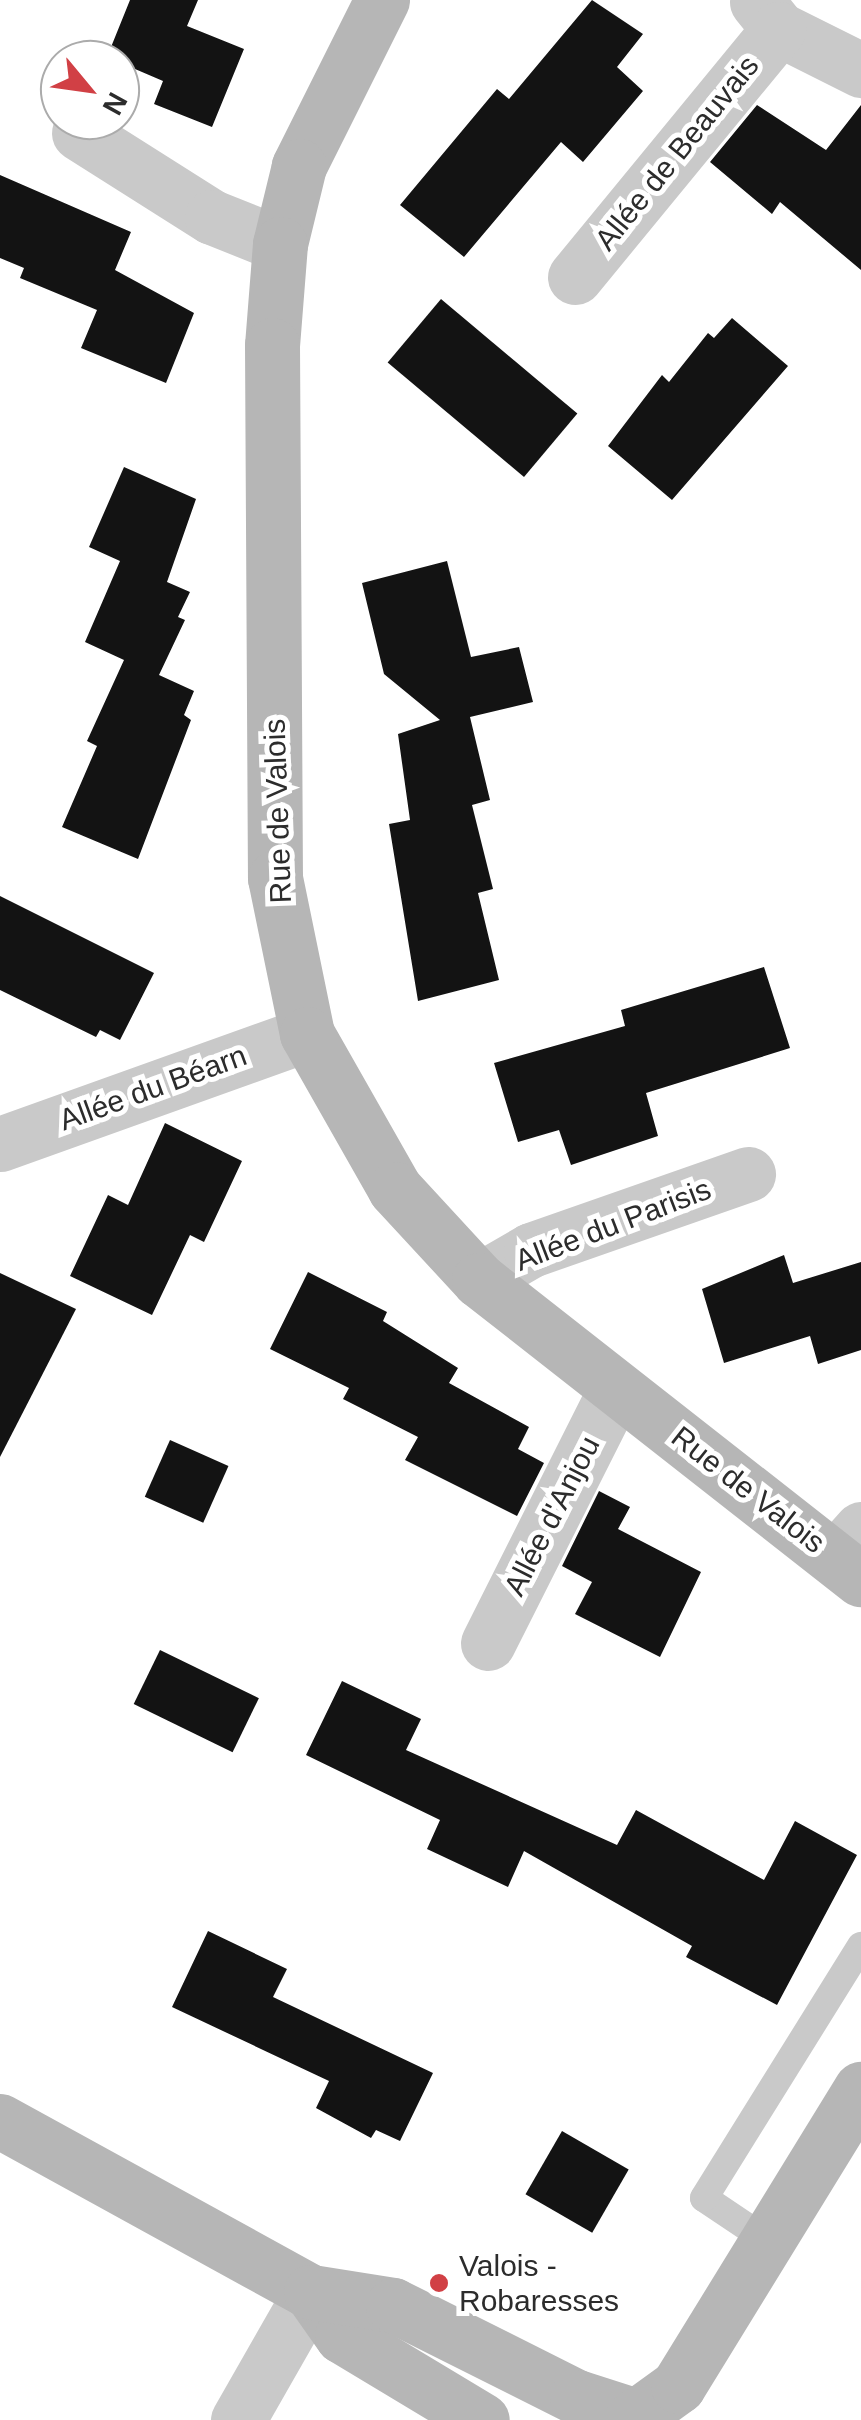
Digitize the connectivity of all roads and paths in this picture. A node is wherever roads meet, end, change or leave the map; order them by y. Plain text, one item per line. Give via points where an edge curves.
1 (366, 6) edge
2 (767, 15) edge
3 (861, 70) edge
4 (89, 140) edge
5 (280, 244) junction
6 (576, 277) dead end
7 (307, 1034) junction
8 (0, 1144) edge
9 (748, 1174) dead end
10 (479, 1280) junction
11 (616, 1389) junction
12 (852, 1555) edge
13 (488, 1643) dead end
14 (861, 1946) edge
15 (861, 2089) edge
16 (0, 2121) edge
17 (768, 2241) junction
18 (310, 2292) junction
19 (654, 2412) edge
20 (238, 2420) edge
21 (482, 2420) edge

1 - 5 street, Rue de Valois via 299,166
2 - 3 street
2 - 6 street, Allée de Beauvais
4 - 5 street via 212,217
5 - 7 street, Rue de Valois via 272,345 276,878
7 - 8 street, Allée du Béarn
7 - 10 street, Rue de Valois via 394,1189
9 - 10 street, Allée du Parisis via 532,1250
10 - 11 street, Rue de Valois
11 - 12 street, Rue de Valois
11 - 13 street, Allée d'Anjou
14 - 17 lane via 704,2198
15 - 17 street
16 - 18 street
17 - 19 street
18 - 19 street via 383,2301 577,2397
18 - 20 street
18 - 21 street via 342,2336

